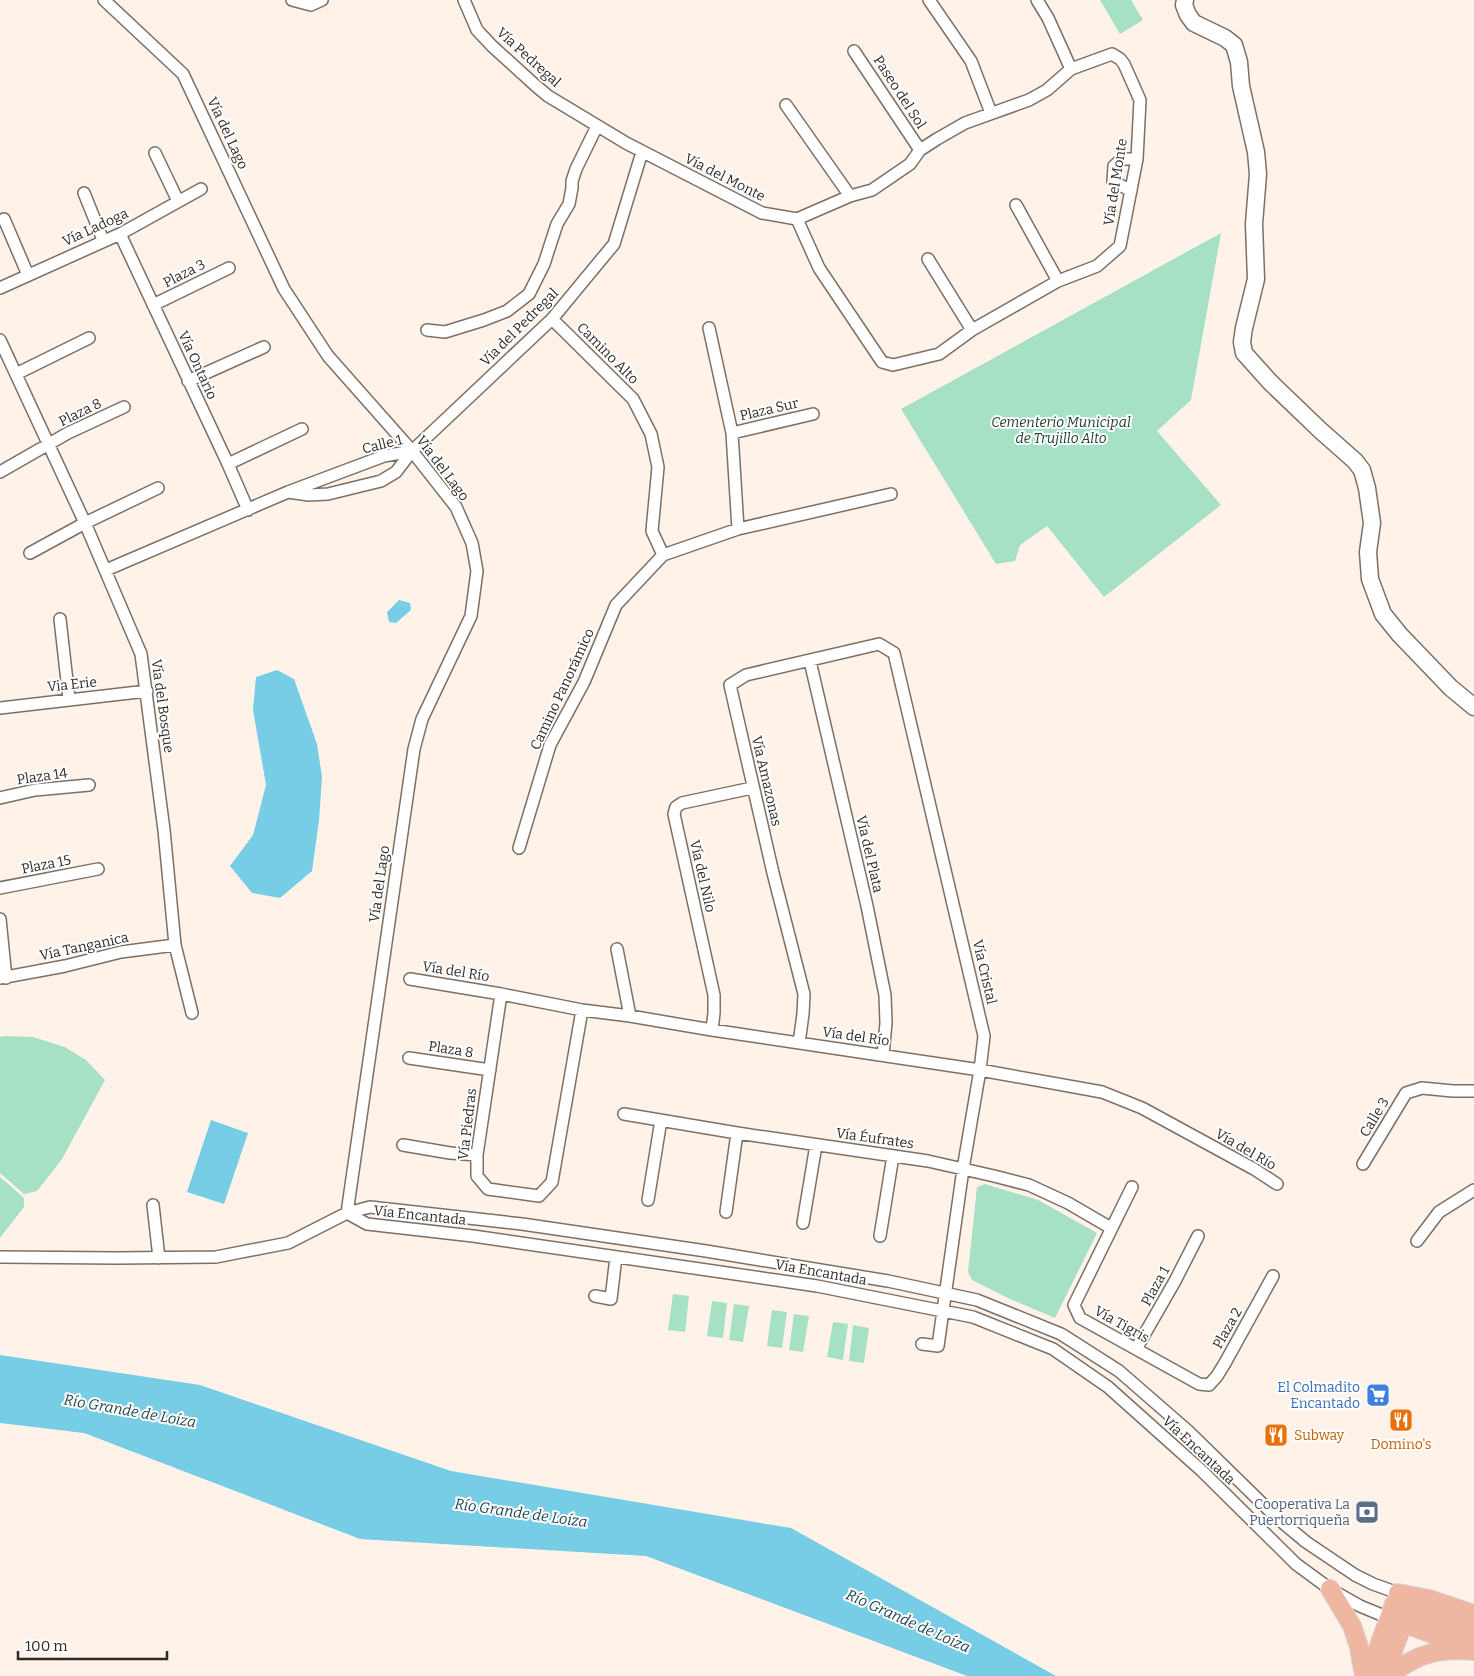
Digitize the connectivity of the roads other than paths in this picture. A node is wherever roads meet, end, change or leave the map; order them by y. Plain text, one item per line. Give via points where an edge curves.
1 (104, 0) edge
2 (292, 0) edge
3 (322, 0) edge
4 (464, 0) edge
5 (929, 0) edge
6 (1037, 0) edge
7 (1185, 0) edge
8 (854, 51) dead end
9 (1071, 68) junction
10 (786, 105) dead end
11 (991, 113) junction
12 (597, 126) junction
13 (920, 150) junction
14 (642, 152) junction
15 (155, 153) dead end
16 (1137, 159) junction
17 (201, 189) dead end
18 (1131, 190) junction
19 (84, 193) dead end
20 (850, 196) junction
21 (178, 201) junction
22 (1016, 205) dead end
23 (4, 219) dead end
24 (797, 219) junction
25 (120, 234) junction
26 (103, 240) junction
27 (928, 259) dead end
28 (229, 268) dead end
29 (28, 275) junction
30 (1058, 281) junction
31 (0, 288) edge
32 (154, 305) junction
33 (552, 319) junction
34 (709, 328) dead end
35 (427, 330) dead end
36 (972, 330) junction
37 (89, 338) dead end
38 (0, 340) edge
39 (264, 347) dead end
40 (16, 374) junction
41 (188, 381) junction
42 (124, 407) dead end
43 (813, 414) dead end
44 (302, 429) dead end
45 (732, 433) junction
46 (48, 444) junction
47 (412, 451) junction
48 (228, 464) junction
49 (0, 472) edge
50 (158, 488) dead end
51 (288, 492) junction
52 (891, 494) dead end
53 (248, 510) junction
54 (85, 523) junction
55 (738, 529) junction
56 (30, 553) dead end
57 (663, 555) junction
58 (106, 570) junction
59 (60, 619) dead end
60 (887, 649) joint
61 (810, 661) junction
62 (147, 691) junction
63 (69, 698) junction
64 (1474, 707) edge
65 (0, 708) edge
66 (89, 785) dead end
67 (752, 788) junction
68 (0, 798) edge
69 (519, 848) dead end
70 (98, 869) dead end
71 (0, 888) edge
72 (0, 919) edge
73 (175, 945) junction
74 (617, 949) dead end
75 (3, 978) edge
76 (410, 979) dead end
77 (501, 994) junction
78 (582, 1010) junction
79 (192, 1013) dead end
80 (630, 1016) junction
81 (712, 1030) junction
82 (799, 1043) junction
83 (883, 1055) junction
84 (409, 1058) dead end
85 (490, 1070) junction
86 (980, 1070) junction
87 (1474, 1091) edge
88 (624, 1114) dead end
89 (661, 1120) junction
90 (737, 1133) junction
91 (403, 1145) dead end
92 (816, 1145) junction
93 (477, 1155) junction
94 (893, 1156) junction
95 (1363, 1164) dead end
96 (963, 1169) junction
97 (1277, 1184) dead end
98 (1132, 1186) dead end
99 (1474, 1190) edge
100 (648, 1200) dead end
101 (153, 1205) dead end
102 (726, 1212) dead end
103 (347, 1213) junction
104 (803, 1223) dead end
105 (1110, 1228) junction
106 (880, 1236) dead end
107 (1198, 1236) dead end
108 (1417, 1241) dead end
109 (0, 1257) edge
110 (159, 1258) junction
111 (616, 1258) junction
112 (1273, 1276) dead end
113 (946, 1294) junction
114 (595, 1296) dead end
115 (944, 1310) junction
116 (922, 1344) dead end
117 (1136, 1349) junction
118 (1199, 1384) joint
119 (1330, 1589) junction
120 (1399, 1609) junction
121 (1474, 1614) edge
122 (1474, 1627) edge
123 (1474, 1644) edge
124 (1474, 1651) edge
125 (1364, 1676) edge
126 (1368, 1676) edge
127 (1384, 1676) edge
128 (1390, 1676) edge

1 - 47 street, Vía del Lago via 183,74 284,289 328,356
2 - 3 street via 311,5
4 - 12 street, Vía Pedregal via 477,30 492,46 536,86
5 - 11 street via 971,61
6 - 9 street
7 - 64 main road via 1188,15 1194,23 1234,45 1256,152 1256,279 1244,328 1244,353 1362,470 1372,523 1368,552 1370,579 1383,614 1451,688
8 - 13 street, Paseo del Sol
9 - 11 street, Vía del Monte via 1047,90
9 - 16 street, Vía del Monte via 1112,54 1124,64 1140,100
10 - 20 street
11 - 13 street, Vía del Monte via 965,123
12 - 14 street, Vía Pedregal
12 - 35 street via 576,169 569,204 557,224 544,264 529,294 507,311 484,320 445,332
13 - 20 street, Vía del Monte via 910,164 872,190
14 - 24 street, Vía del Monte via 762,213
14 - 33 street, Vía del Pedregal via 614,244
15 - 21 street
16 - 18 street, Vía del Monte
16 - 18 street via 1122,159 1114,166 1114,181
17 - 21 street, Vía Ladoga
18 - 30 street, Vía del Monte via 1120,246 1097,266
19 - 26 street
20 - 24 street, Vía del Monte
21 - 25 street, Vía Ladoga
22 - 30 street
23 - 29 street
24 - 36 street, Vía del Monte via 819,268 882,362 893,365 939,354
25 - 26 street, Vía Ladoga
25 - 32 street, Vía Ontario
26 - 29 street, Vía Ladoga
27 - 36 street
28 - 32 street, Plaza 3
29 - 31 street, Vía Ladoga
30 - 36 street, Vía del Monte
32 - 41 street, Vía Ontario
33 - 47 street, Vía del Pedregal
33 - 57 street, Camino Alto via 633,399 651,434 658,467 652,531
34 - 45 street
37 - 40 street
38 - 40 street, Vía del Bosque
39 - 41 street
40 - 46 street, Vía del Bosque
41 - 48 street, Vía Ontario
42 - 46 street, Plaza 8
43 - 45 street, Plaza Sur
44 - 48 street
45 - 55 street
46 - 49 street, Plaza 8
46 - 54 street, Vía del Bosque
47 - 51 street, Calle 1 via 384,456
47 - 51 street, Calle 1 via 396,472 381,481 328,494
47 - 103 street, Vía del Lago via 456,506 472,543 477,571 471,616 422,719 414,749
48 - 53 street, Vía Ontario
50 - 54 street
51 - 53 street, Calle 1
52 - 55 street, Camino Panorámico
53 - 58 street, Calle 1
54 - 56 street
54 - 58 street, Vía del Bosque
55 - 57 street, Camino Panorámico
57 - 69 street, Camino Panorámico via 616,605 584,682 550,745
58 - 62 street, Vía del Bosque via 141,654
59 - 63 street
60 - 61 street, Vía Amazonas via 879,644
60 - 86 street, Vía Cristal via 894,653 979,1012 984,1036
61 - 67 street, Vía Amazonas via 746,675 730,686
61 - 83 street, Vía del Plata via 885,995
62 - 63 street, Via Erie
62 - 73 street, Vía del Bosque
63 - 65 street, Via Erie
66 - 68 street, Plaza 14 via 35,790
67 - 81 street, Vía del Nilo via 682,803 674,814 714,995
67 - 82 street, Vía Amazonas via 804,994
70 - 71 street, Plaza 15
72 - 75 street
73 - 75 street, Vía Tanganica via 122,952
73 - 79 street, Vía del Bosque
74 - 80 street
76 - 77 street, Vía del Río
77 - 78 street, Vía del Río
77 - 85 street, Vía Piedras
78 - 80 street, Vía del Río
78 - 93 street, Vía Piedras via 552,1182 539,1196 488,1189 477,1176
80 - 81 street, Vía del Río
81 - 82 street, Vía del Río
82 - 83 street, Vía del Río
83 - 86 street, Vía del Río
84 - 85 street, Plaza 8
85 - 93 street, Vía Piedras
86 - 96 street, Vía Cristal
86 - 97 street, Vía del Río via 1102,1092 1142,1108 1254,1168
87 - 95 street, Calle 3 via 1422,1088 1406,1093
88 - 89 street, Vía Éufrates
89 - 90 street, Vía Éufrates
89 - 100 street
90 - 92 street, Vía Éufrates
90 - 102 street
91 - 93 street
92 - 94 street, Vía Éufrates
92 - 104 street
94 - 96 street, Vía Éufrates
94 - 106 street
96 - 105 street, Vía Éufrates via 1029,1185
96 - 113 street, Vía Cristal
98 - 105 street, Vía Tigris
99 - 108 street via 1439,1212
101 - 110 street
103 - 110 street via 288,1243 216,1257
103 - 111 street, Vía Encantada via 367,1224
103 - 113 street, Vía Encantada via 370,1207 522,1224 706,1250
105 - 117 street, Vía Tigris via 1074,1305 1080,1318
107 - 117 street, Plaza 1
109 - 110 street
111 - 114 street via 611,1299
111 - 115 street, Vía Encantada via 817,1286
112 - 118 street, Plaza 2 via 1217,1376 1209,1385
113 - 115 street, Vía Cristal
113 - 120 street, Vía Encantada via 977,1300 1061,1334 1119,1371 1188,1431 1276,1517 1327,1558 1373,1584
115 - 116 street, Vía Cristal via 938,1346
115 - 119 street, Vía Encantada via 974,1317 1053,1349 1108,1387 1202,1471 1296,1564
117 - 118 street, Vía Tigris
119 - 120 street, Vía Encantada via 1360,1606
119 - 125 main road via 1354,1632
120 - 121 main road via 1428,1599
120 - 122 main road
120 - 123 main road via 1440,1637
120 - 126 main road
120 - 127 main road
124 - 128 main road via 1434,1652 1417,1657

